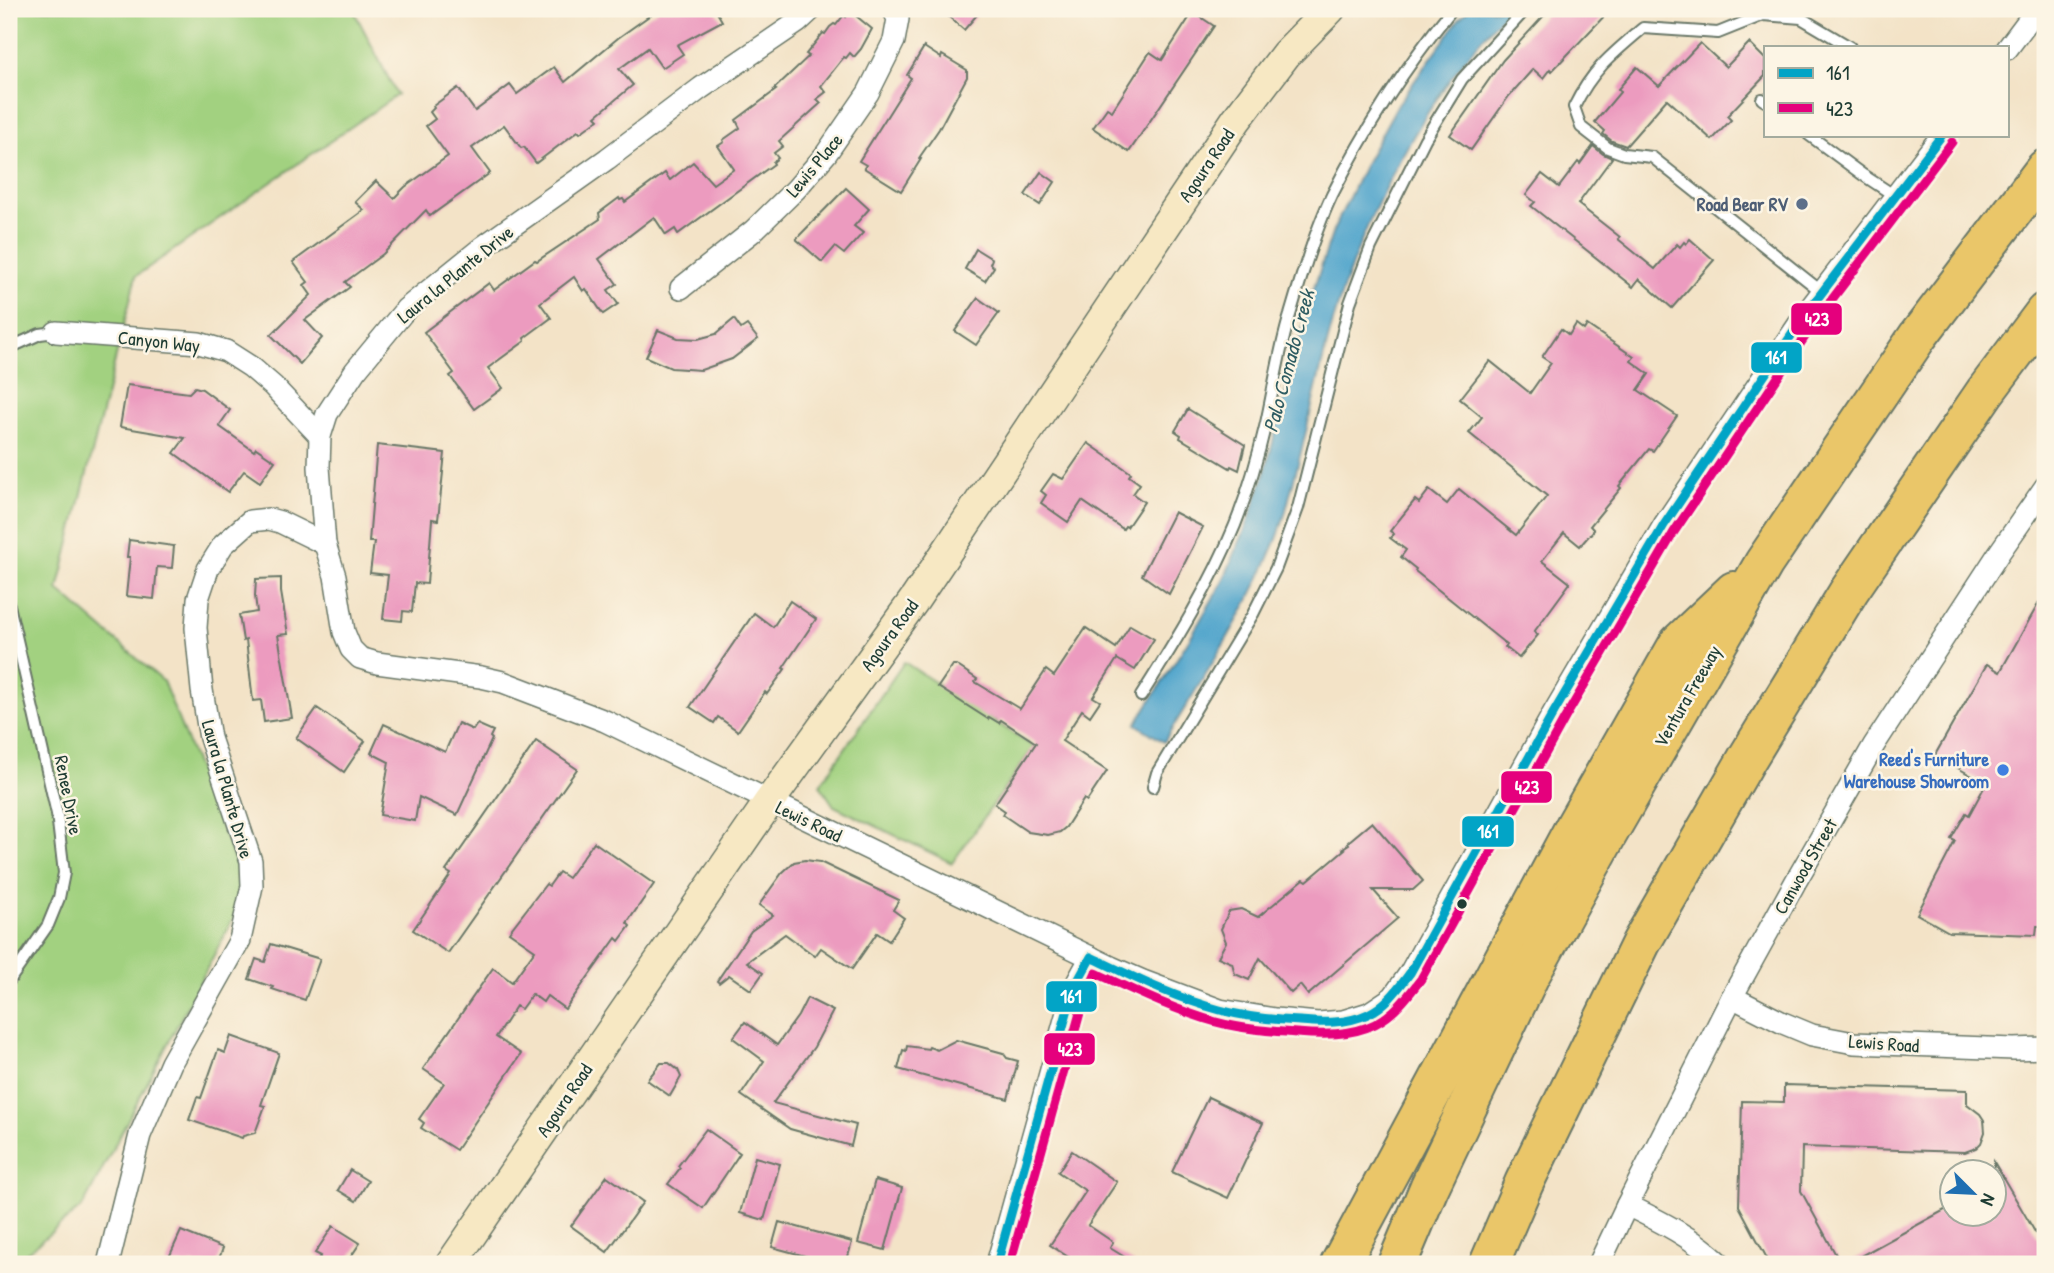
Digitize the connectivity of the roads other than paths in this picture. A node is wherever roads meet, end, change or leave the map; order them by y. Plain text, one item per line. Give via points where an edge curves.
1 (812, 9) edge
2 (893, 9) edge
3 (1330, 9) edge
4 (1452, 9) edge
5 (1527, 9) edge
6 (2037, 9) edge
7 (1848, 46) edge
8 (2008, 48) edge
9 (1811, 136) edge
10 (1941, 136) edge
11 (2045, 169) edge
12 (1895, 196) junction
13 (681, 288) dead end
14 (1822, 292) junction
15 (2045, 312) edge
16 (56, 332) joint
17 (9, 348) edge
18 (320, 436) junction
19 (2045, 487) edge
20 (325, 544) junction
21 (1764, 563) junction
22 (9, 605) edge
23 (1141, 696) dead end
24 (1153, 787) dead end
25 (769, 802) junction
26 (1091, 957) junction
27 (9, 981) edge
28 (1732, 997) junction
29 (2045, 1048) edge
30 (1627, 1205) junction
31 (1342, 1259) edge
32 (108, 1264) edge
33 (451, 1264) edge
34 (997, 1264) edge
35 (1397, 1264) edge
36 (1489, 1264) edge
37 (1600, 1264) edge
38 (1721, 1264) edge

1 - 18 street, Laura la Plante Drive via 484,246 406,309 355,371 327,414
2 - 13 street, Lewis Place via 898,19 894,41 868,93 826,154 753,231
3 - 25 main road, Agoura Road via 1286,54 1236,120 915,599
4 - 23 lane via 1422,45 1376,116 1332,197 1289,316 1265,426 1236,522 1184,629
5 - 24 lane via 1462,79 1425,139 1371,247 1350,303 1298,508 1276,568
6 - 8 street
7 - 14 lane via 1801,18 1763,15 1718,33 1643,28 1585,84 1574,107 1581,127 1608,148 1652,157
9 - 12 lane
10 - 12 street
11 - 21 highway, Ventura Freeway via 1918,336
12 - 14 street
14 - 26 street, Lewis Road via 1664,525 1393,997 1369,1013 1343,1021 1275,1019 1220,1010
15 - 36 highway via 1985,391 1849,591 1748,757 1641,943
16 - 17 lane, Canyon Way
16 - 18 street, Canyon Way via 199,343 226,351 273,386
18 - 20 street, Laura la Plante Drive
19 - 28 street, Canwood Street via 1874,745
20 - 25 street, Lewis Road via 344,632 360,658 503,682 605,720
20 - 32 street, Laura la Plante Drive via 280,522 250,521 223,545 208,569 198,599 196,628 210,738 251,862 252,886 240,940 172,1063 140,1135
21 - 31 highway via 1679,643
21 - 35 highway, Ventura Freeway via 1529,977
22 - 27 lane, Renee Drive via 57,814 64,873 48,925
25 - 26 street, Lewis Road
25 - 33 main road, Agoura Road
26 - 34 street via 1071,998
28 - 29 street, Lewis Road via 1812,1035 1854,1044
28 - 30 street, Canwood Street
30 - 37 street, Canwood Street
30 - 38 street via 1708,1251

